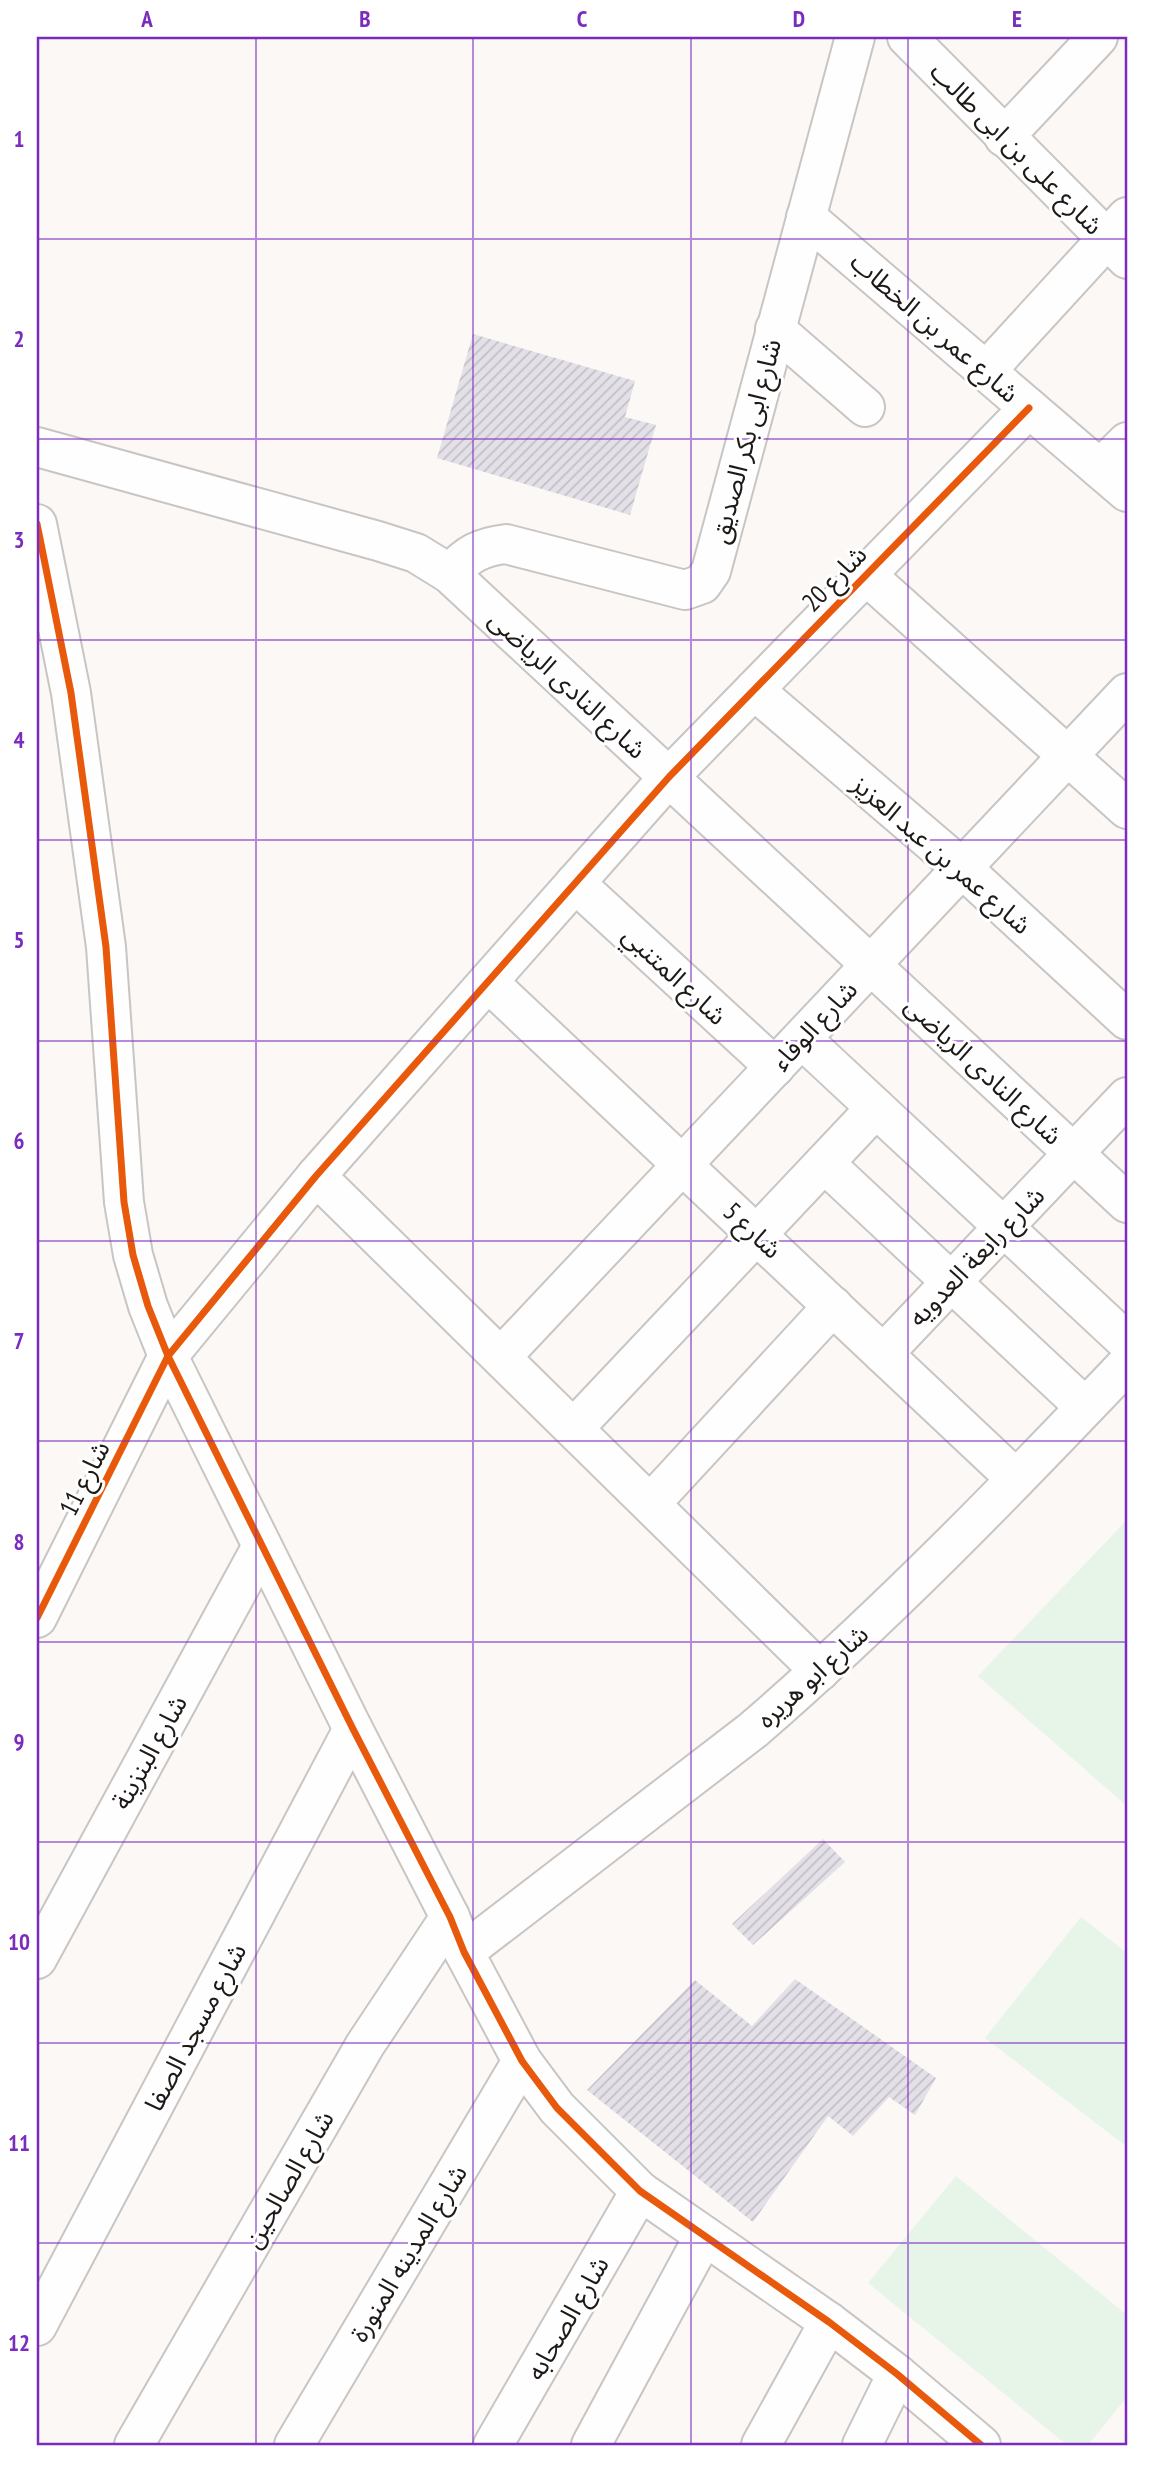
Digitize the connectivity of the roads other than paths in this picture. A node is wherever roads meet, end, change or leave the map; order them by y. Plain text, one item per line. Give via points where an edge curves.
1 (855, 37) edge
2 (907, 37) edge
3 (1098, 37) edge
4 (1115, 37) edge
5 (1127, 48) edge
6 (1004, 137) junction
7 (806, 217) junction
8 (1121, 239) edge
9 (775, 329) junction
10 (986, 371) junction
11 (866, 407) dead end
12 (1029, 408) junction
13 (1127, 442) edge
14 (37, 447) edge
15 (1114, 480) edge
16 (37, 524) edge
17 (450, 574) junction
18 (866, 575) junction
19 (754, 690) junction
20 (1127, 693) edge
21 (1068, 756) junction
22 (669, 777) junction
23 (1127, 809) edge
24 (962, 868) junction
25 (575, 883) junction
26 (871, 965) junction
27 (488, 982) junction
28 (1127, 1020) edge
29 (802, 1039) junction
30 (775, 1067) junction
31 (1127, 1097) edge
32 (876, 1108) junction
33 (1073, 1153) junction
34 (824, 1163) junction
35 (683, 1164) junction
36 (316, 1176) junction
37 (1127, 1203) edge
38 (1003, 1227) junction
39 (757, 1234) junction
40 (951, 1282) junction
41 (833, 1306) junction
42 (1127, 1342) edge
43 (883, 1354) junction
44 (168, 1356) junction
45 (501, 1357) junction
46 (1127, 1364) edge
47 (1086, 1407) junction
48 (574, 1428) junction
49 (1016, 1479) junction
50 (651, 1503) junction
51 (262, 1546) junction
52 (37, 1618) edge
53 (820, 1671) junction
54 (353, 1729) junction
55 (450, 1917) junction
56 (464, 1952) junction
57 (37, 1959) edge
58 (522, 2061) junction
59 (640, 2191) junction
60 (704, 2236) junction
61 (829, 2322) junction
62 (37, 2326) edge
63 (897, 2374) junction
64 (134, 2445) edge
65 (294, 2445) edge
66 (493, 2445) edge
67 (592, 2445) edge
68 (761, 2445) edge
69 (862, 2445) edge
70 (981, 2445) edge

1 - 7 street, شارع ابى بكر الصديق
2 - 6 street, شارع على بن ابى طالب
3 - 6 street
4 - 5 street
6 - 8 street, شارع على بن ابى طالب
7 - 9 street, شارع ابى بكر الصديق
7 - 10 street, شارع عمر بن الخطاب
8 - 10 street
9 - 11 street
9 - 17 street, شارع ابى بكر الصديق via 711,571 702,584 685,590 506,544 484,547 465,557
10 - 12 street, شارع عمر بن الخطاب
12 - 15 street, شارع عمر بن الخطاب
12 - 18 street, شارع 20
13 - 15 street
14 - 17 street, شارع النادى الرياضى via 378,541 416,553
16 - 44 street via 71,694 106,947 124,1202 133,1255
17 - 22 street, شارع النادى الرياضى
18 - 19 street, شارع 20
18 - 21 street
19 - 22 street, شارع 20
19 - 24 street, شارع عمر بن عبد العزيز
20 - 21 street, شارع الوفاء
21 - 23 street
21 - 24 street, شارع الوفاء
22 - 25 street, شارع 20
22 - 26 street, شارع النادى الرياضى
24 - 26 street, شارع الوفاء
24 - 28 street, شارع عمر بن عبد العزيز
25 - 27 street, شارع 20
25 - 30 street, شارع المتنبي
26 - 29 street, شارع الوفاء
26 - 33 street, شارع النادى الرياضى
27 - 35 street, شارع 5
27 - 36 street, شارع 11
29 - 30 street, شارع الوفاء
29 - 32 street
30 - 35 street, شارع الوفاء
31 - 33 street, شارع رابعة العدويه
32 - 34 street
32 - 38 street
33 - 37 street, شارع النادى الرياضى
33 - 38 street, شارع رابعة العدويه
34 - 39 street
34 - 40 street
35 - 39 street, شارع 5
35 - 45 street, شارع الوفاء
36 - 44 street, شارع 11
36 - 45 street
38 - 40 street, شارع رابعة العدويه
38 - 42 street
39 - 41 street, شارع 5
39 - 48 street
40 - 43 street, شارع رابعة العدويه
40 - 47 street
41 - 43 street, شارع 5
41 - 50 street
43 - 49 street, شارع 5
44 - 51 street
44 - 52 street, شارع 11
45 - 48 street
46 - 47 street, شارع ابو هريره
47 - 49 street, شارع ابو هريره
48 - 50 street
49 - 53 street, شارع ابو هريره
50 - 53 street
51 - 54 street
51 - 57 street, شارع البنزينة
53 - 56 street, شارع ابو هريره via 753,1730
54 - 55 street
54 - 62 street, شارع مسجد الصفا
55 - 56 street
55 - 64 street, شارع الصالحين via 365,2045
56 - 58 street
58 - 59 street via 557,2108
58 - 65 street, شارع المدينه المنورة
59 - 60 street
59 - 66 street, شارع الصحابه
60 - 61 street
60 - 67 street
61 - 63 street
61 - 68 street
63 - 69 street
63 - 70 street

